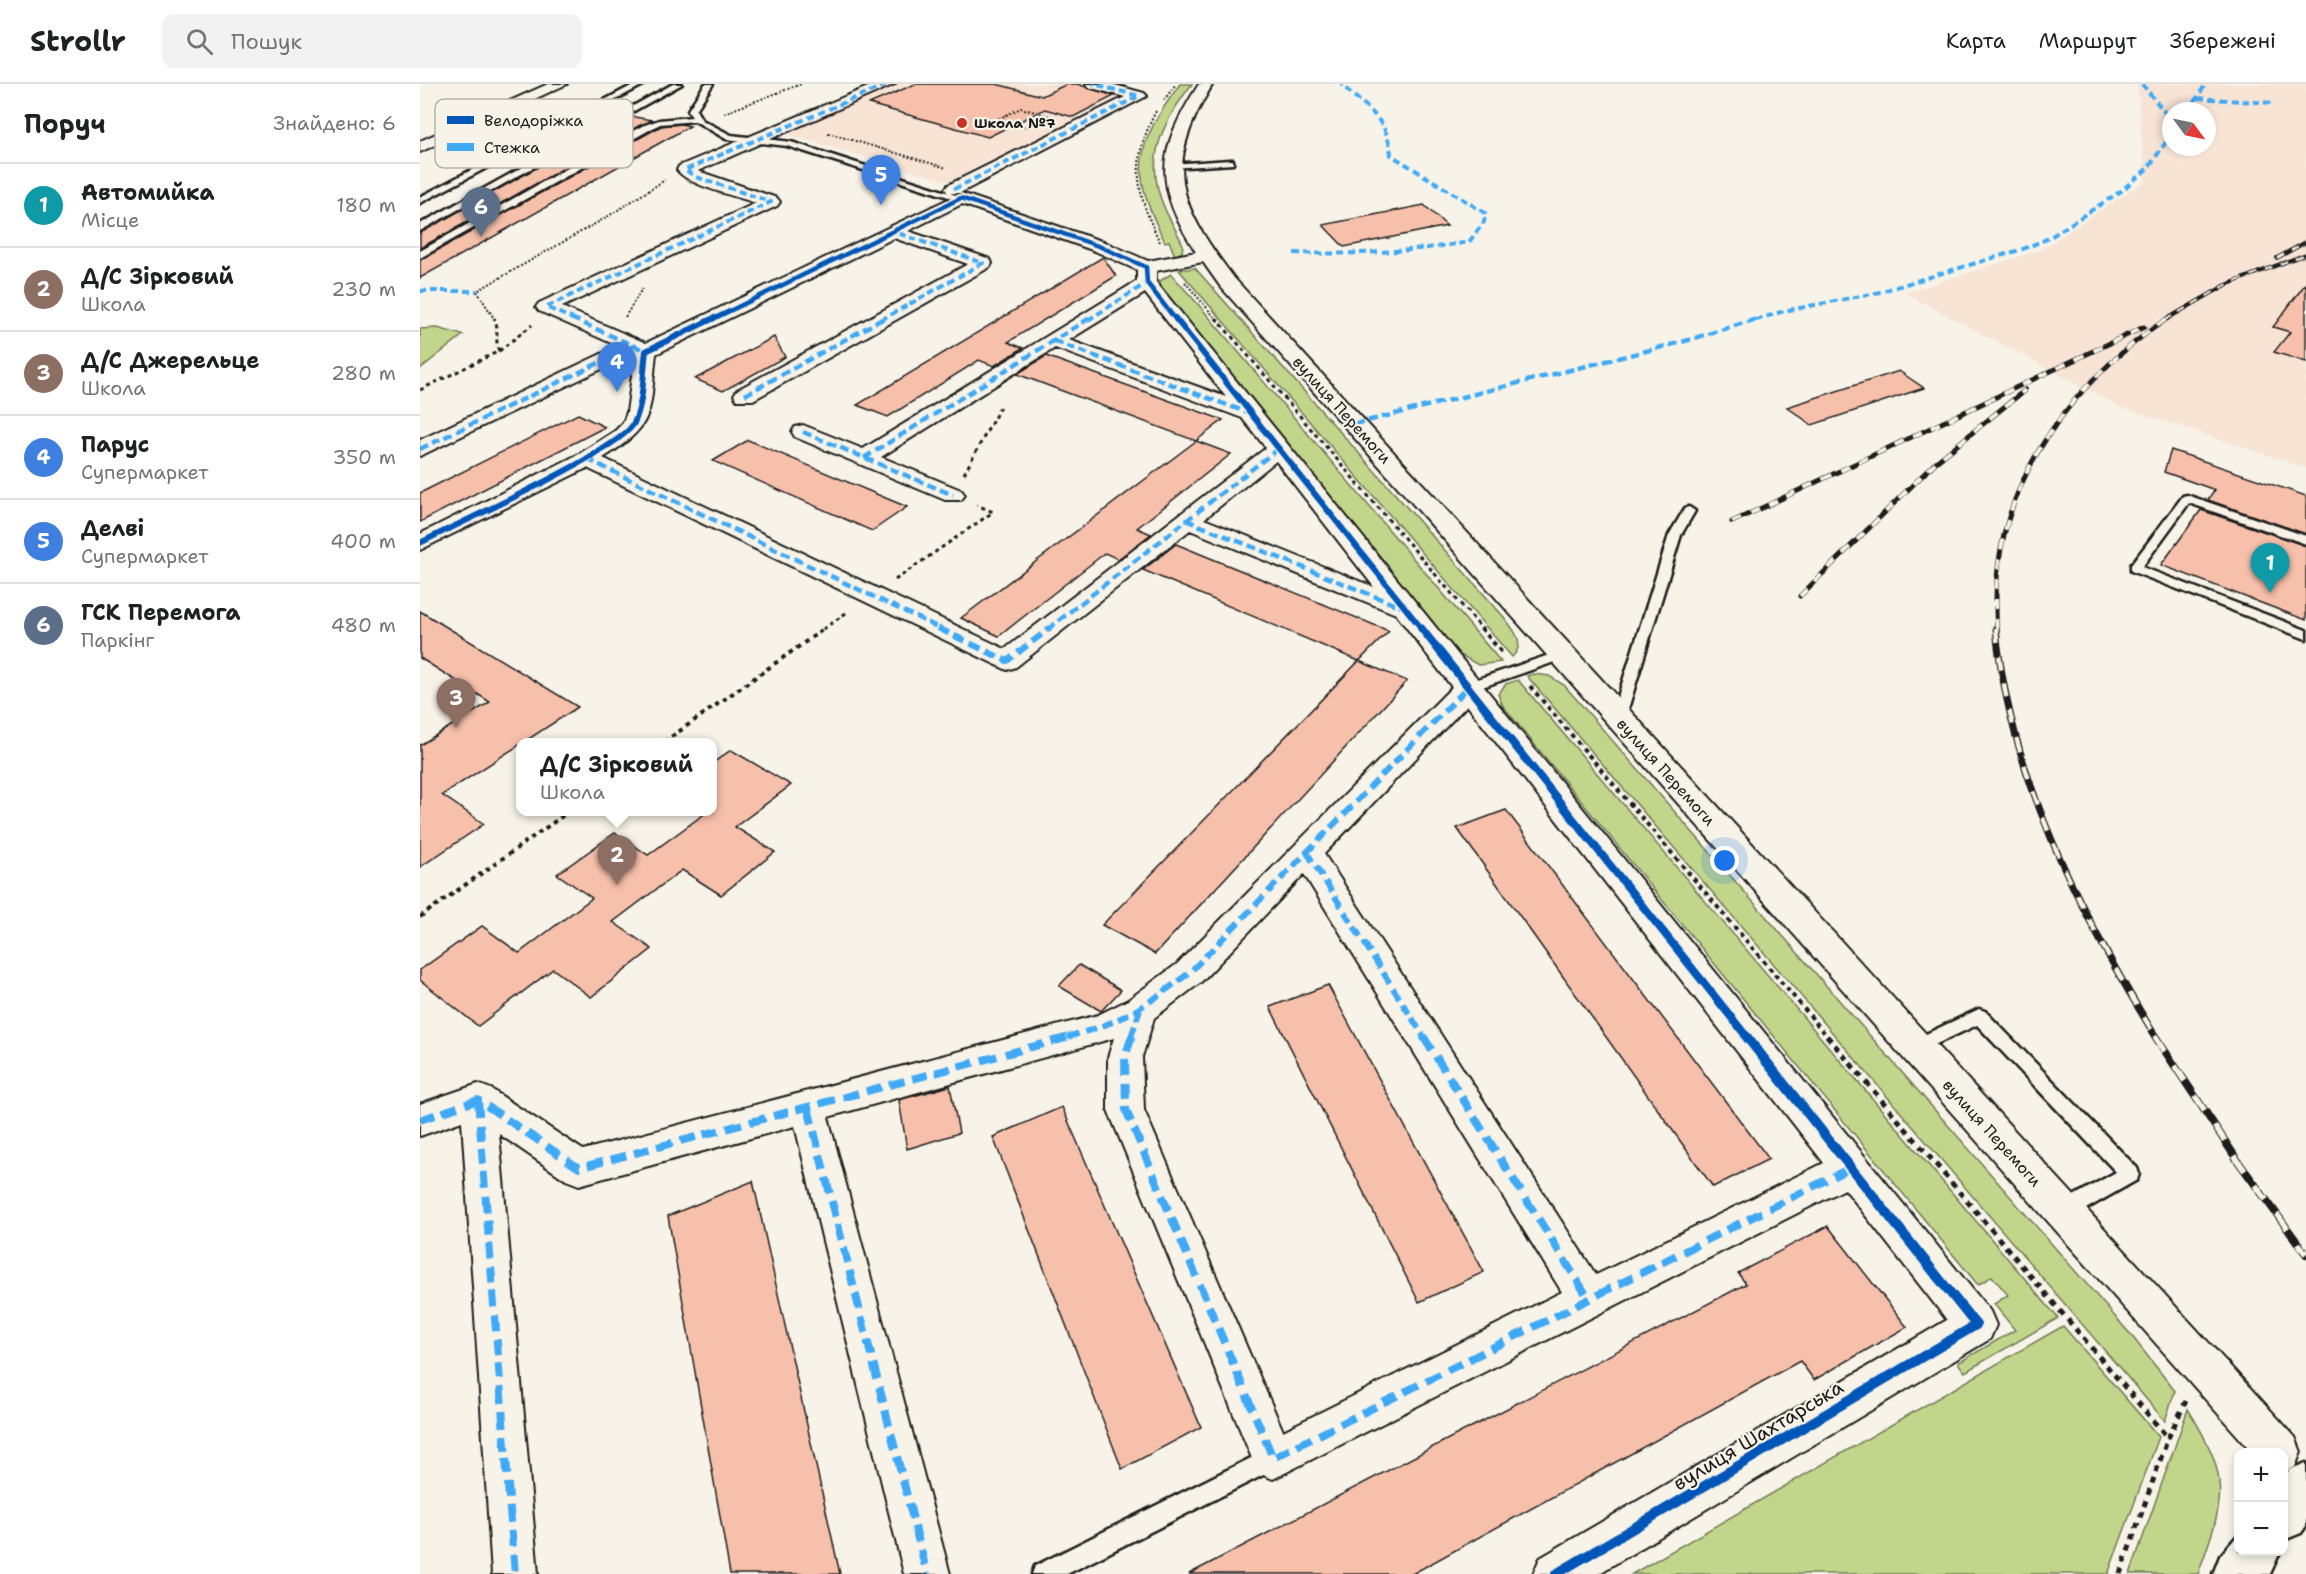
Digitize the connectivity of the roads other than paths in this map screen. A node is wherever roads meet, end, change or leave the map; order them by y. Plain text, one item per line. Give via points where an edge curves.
1 (560, 84) edge
2 (641, 84) edge
3 (678, 84) edge
4 (708, 84) edge
5 (888, 84) edge
6 (1094, 84) edge
7 (1206, 84) edge
8 (527, 99) edge
9 (612, 99) edge
10 (633, 109) edge
11 (697, 121) junction
12 (633, 135) edge
13 (435, 140) edge
14 (755, 141) junction
15 (420, 147) edge
16 (1230, 162) dead end
17 (1171, 166) junction
18 (481, 168) edge
19 (528, 168) edge
20 (574, 168) edge
21 (957, 194) junction
22 (420, 200) edge
23 (420, 228) edge
24 (892, 231) junction
25 (420, 255) edge
26 (1207, 256) junction
27 (1155, 270) junction
28 (1054, 341) junction
29 (636, 346) junction
30 (746, 395) dead end
31 (1249, 413) junction
32 (803, 432) dead end
33 (1279, 448) junction
34 (420, 449) edge
35 (864, 458) junction
36 (587, 459) junction
37 (953, 495) dead end
38 (1689, 511) dead end
39 (1186, 520) junction
40 (2306, 540) edge
41 (420, 543) edge
42 (1407, 610) junction
43 (2306, 635) edge
44 (1561, 656) junction
45 (1468, 687) junction
46 (1618, 719) junction
47 (1306, 851) junction
48 (1140, 1010) junction
49 (1915, 1047) junction
50 (478, 1100) junction
51 (808, 1108) junction
52 (420, 1120) edge
53 (1852, 1167) junction
54 (2063, 1212) junction
55 (1589, 1299) junction
56 (2276, 1448) edge
57 (1273, 1458) junction
58 (2288, 1461) edge
59 (2306, 1481) edge
60 (2306, 1487) edge
61 (2288, 1510) edge
62 (2252, 1556) edge
63 (515, 1574) edge
64 (927, 1574) edge
65 (1043, 1574) edge
66 (1556, 1574) edge
67 (2238, 1574) edge

1 - 8 street
2 - 9 lane
3 - 10 lane
4 - 11 lane via 692,110
5 - 14 street
6 - 21 street via 1138,96
7 - 17 street, вулиця Перемоги via 1176,135
11 - 12 lane via 660,122
11 - 14 lane via 729,137
13 - 15 street
14 - 21 lane via 788,144
14 - 29 street via 685,170 771,202 546,307
16 - 17 lane
17 - 26 street, вулиця Перемоги via 1177,199
18 - 22 lane
19 - 23 lane
20 - 25 lane
21 - 24 street
21 - 27 street
24 - 29 street
24 - 30 street via 983,263
26 - 27 street
26 - 44 street, вулиця Перемоги
27 - 28 street
27 - 31 street
28 - 31 street
28 - 35 street
29 - 34 street
29 - 36 street via 638,412 633,425
31 - 33 street
32 - 35 street
33 - 39 street
33 - 42 street
35 - 37 street
36 - 39 street via 1007,661
36 - 41 street
38 - 46 lane via 1675,535
39 - 42 street
40 - 43 lane via 2187,498 2135,568
42 - 45 street
44 - 45 lane
44 - 46 street, вулиця Перемоги
45 - 47 street
45 - 53 street
46 - 49 street, вулиця Перемоги
47 - 48 street via 1189,973
47 - 55 street
48 - 51 street via 1105,1027
48 - 57 street via 1125,1057 1126,1110
49 - 54 street, вулиця Перемоги
49 - 54 lane via 1979,1016 2130,1174
50 - 51 street via 579,1168
50 - 52 street
50 - 63 street
51 - 64 street
53 - 55 street
53 - 66 street, вулиця Шахтарська via 1976,1325
54 - 56 street, вулиця Перемоги
55 - 57 street
57 - 65 lane
58 - 59 street
60 - 61 street
62 - 67 street

